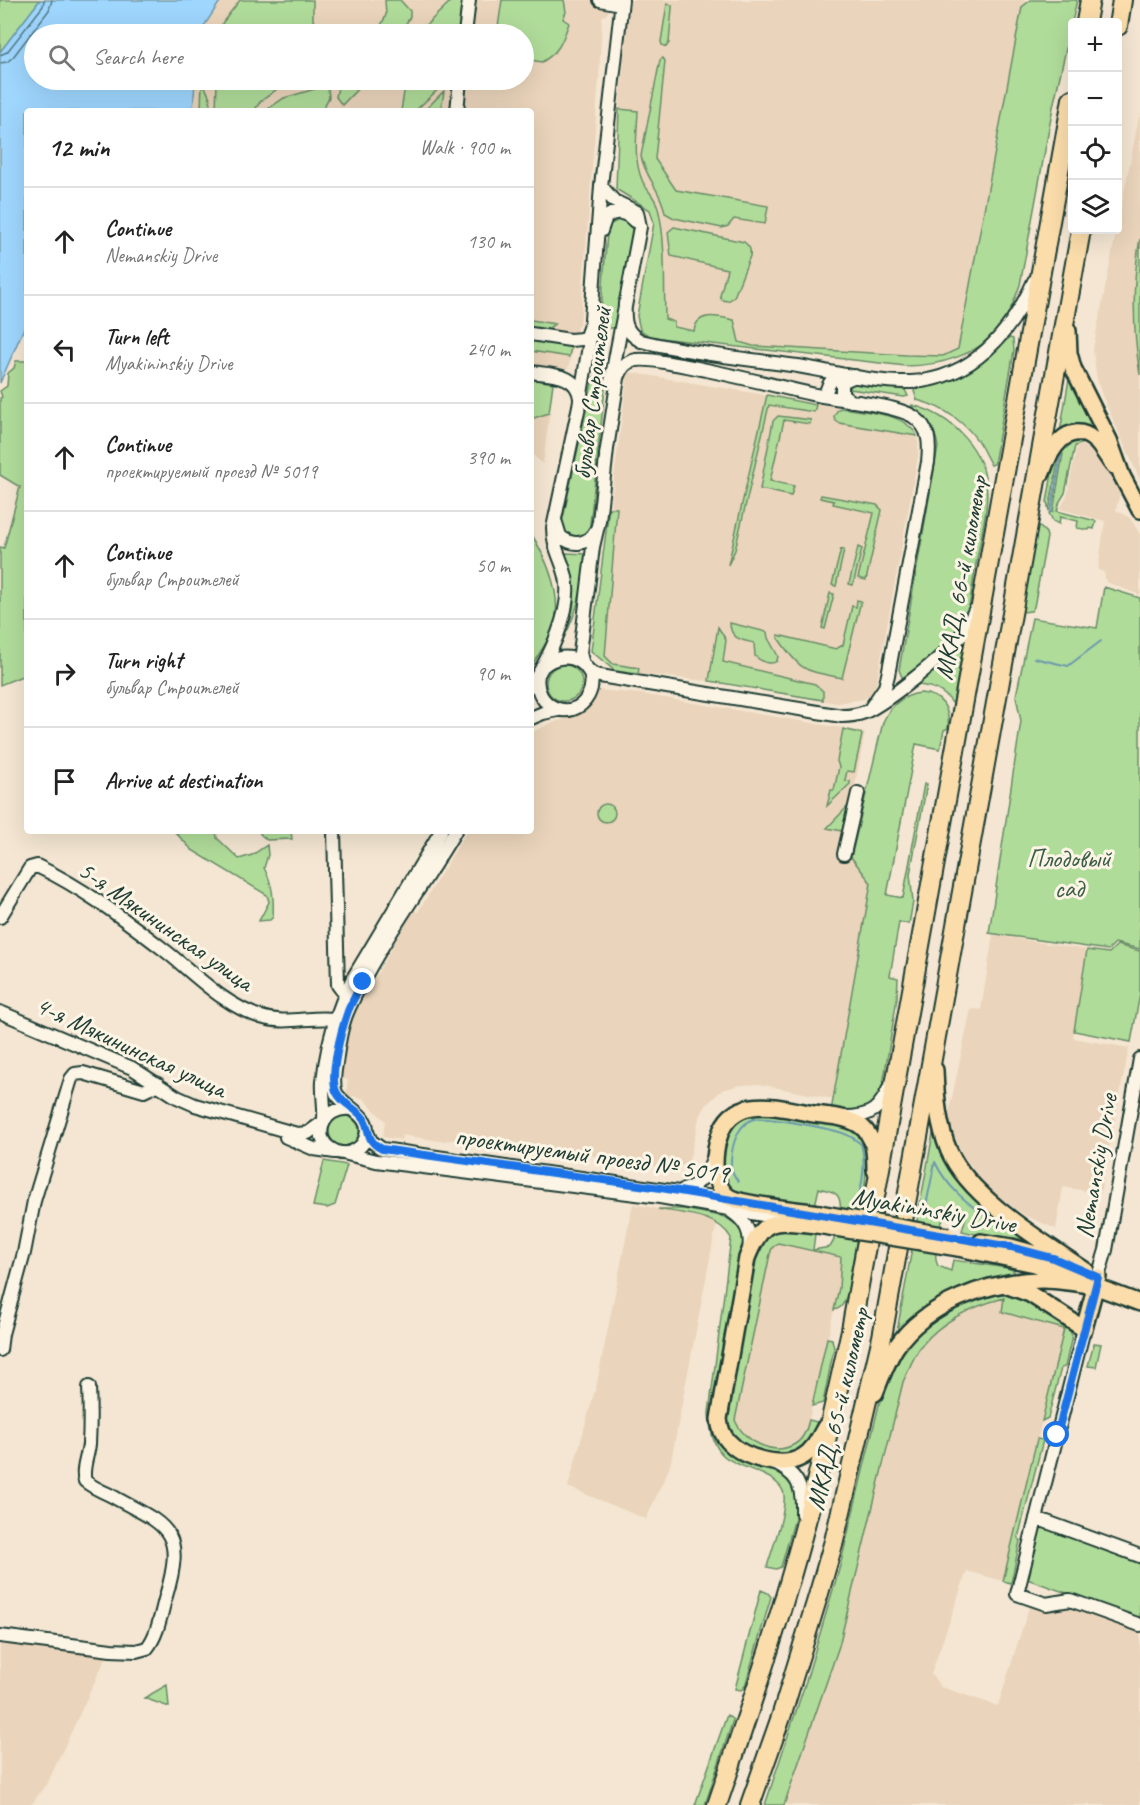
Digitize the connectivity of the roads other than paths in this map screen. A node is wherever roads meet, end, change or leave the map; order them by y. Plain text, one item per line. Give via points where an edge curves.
1 (469, 0) edge
2 (600, 0) edge
3 (1090, 0) edge
4 (1122, 0) edge
5 (621, 2) edge
6 (1087, 18) edge
7 (1119, 18) edge
8 (466, 24) edge
9 (459, 90) edge
10 (457, 108) edge
11 (1068, 122) edge
12 (601, 186) junction
13 (1080, 234) edge
14 (639, 236) junction
15 (598, 237) junction
16 (1047, 243) junction
17 (1072, 280) junction
18 (625, 303) junction
19 (591, 321) junction
20 (534, 334) edge
21 (534, 372) edge
22 (851, 375) junction
23 (825, 396) junction
24 (851, 401) junction
25 (579, 406) junction
26 (606, 455) junction
27 (1122, 476) junction
28 (1034, 495) junction
29 (1140, 510) edge
30 (556, 513) junction
31 (599, 521) junction
32 (991, 557) junction
33 (585, 666) junction
34 (541, 671) junction
35 (534, 682) edge
36 (870, 709) junction
37 (560, 710) junction
38 (534, 717) edge
39 (858, 793) dead end
40 (334, 834) edge
41 (439, 834) edge
42 (453, 834) edge
43 (844, 854) dead end
44 (0, 917) edge
45 (350, 996) junction
46 (0, 1012) edge
47 (334, 1019) junction
48 (934, 1055) junction
49 (1140, 1059) edge
50 (900, 1066) junction
51 (158, 1084) junction
52 (351, 1109) junction
53 (834, 1117) junction
54 (243, 1120) junction
55 (324, 1120) junction
56 (367, 1132) junction
57 (339, 1153) junction
58 (715, 1155) junction
59 (675, 1190) junction
60 (742, 1201) junction
61 (719, 1208) junction
62 (873, 1216) junction
63 (818, 1219) junction
64 (959, 1243) junction
65 (1051, 1252) junction
66 (747, 1258) junction
67 (1035, 1264) junction
68 (1093, 1278) junction
69 (999, 1286) junction
70 (1140, 1294) edge
71 (1140, 1303) edge
72 (1084, 1329) junction
73 (0, 1350) edge
74 (89, 1387) dead end
75 (836, 1400) junction
76 (863, 1420) junction
77 (764, 1460) junction
78 (1036, 1518) junction
79 (800, 1545) junction
80 (1140, 1556) edge
81 (1140, 1625) edge
82 (0, 1636) edge
83 (717, 1805) edge
84 (750, 1805) edge

1 - 8 street
2 - 5 street
3 - 6 highway
4 - 7 highway
5 - 12 street, бульвар Строителей
9 - 10 street
11 - 16 highway, МКАД, 66-й километр
12 - 14 street, бульвар Строителей via 614,201 637,213
12 - 15 street, бульвар Строителей
13 - 17 highway
14 - 15 street via 631,216 618,213 607,217
14 - 18 street, бульвар Строителей
15 - 19 street, бульвар Строителей
16 - 22 street via 1019,312 1004,334 979,356 946,374 919,381
16 - 32 highway, МКАД, 66-й километр
17 - 27 main road via 1068,336 1073,368 1109,440
17 - 28 highway
18 - 22 street via 625,325 641,341
18 - 26 street, бульвар Строителей via 609,394
19 - 20 street via 582,339
19 - 25 street, бульвар Строителей
21 - 25 street via 572,381 579,389
22 - 23 street via 835,377
22 - 24 street via 842,385 842,394
23 - 24 street
23 - 26 street via 702,369 631,361 621,369 618,378
24 - 36 street via 912,415 924,428 930,447 888,675
25 - 30 street, бульвар Строителей
26 - 31 street, бульвар Строителей
27 - 28 main road via 1095,441 1087,436 1066,435 1047,459
27 - 29 main road
28 - 48 highway, МКАД, 65-й километр
30 - 31 street, бульвар Строителей via 558,533 571,543 588,540
30 - 34 street, бульвар Строителей via 554,546 566,579 568,599
31 - 33 street, бульвар Строителей via 580,653
32 - 36 street via 974,610 958,638 896,692
32 - 50 highway, МКАД, 66-й километр
33 - 34 street via 575,659 558,657
33 - 36 street via 600,676 842,716
33 - 37 street, бульвар Строителей via 591,682 587,697 576,707
34 - 35 street, бульвар Строителей
34 - 37 street via 537,682 541,697
37 - 38 street, бульвар Строителей
39 - 43 street
40 - 45 street via 338,985
41 - 45 street
42 - 45 street
44 - 47 street, 5-я Мякининская улица via 30,868 37,866 81,891 228,1001 261,1017 278,1020
45 - 47 street
45 - 52 street via 334,1076 335,1091
46 - 51 street, 4-я Мякининская улица via 105,1055
47 - 55 street via 323,1082
48 - 65 main road via 940,1122 950,1154 986,1198
48 - 76 highway, МКАД, 65-й километр via 887,1314
49 - 68 street, Nemanskiy Drive via 1106,1250
50 - 53 street via 885,1097 869,1114
50 - 62 highway, МКАД, 65-й километр
51 - 54 street, 4-я Мякининская улица via 195,1106
51 - 73 street via 144,1091 82,1073 70,1080 34,1202
52 - 55 street via 336,1109
52 - 56 street via 364,1120
53 - 58 main road via 768,1106 747,1107 725,1123
53 - 62 main road via 858,1124 871,1139 875,1171
54 - 55 street, 4-я Мякининская улица via 297,1134 308,1133
54 - 57 street, 4-я Мякининская улица via 314,1149
55 - 57 street via 323,1139
56 - 57 street via 357,1150
56 - 59 street, проектируемый проезд № 5019 via 382,1149
57 - 61 street, проектируемый проезд № 5019
58 - 59 street via 699,1183
58 - 60 main road via 721,1189
59 - 60 street, проектируемый проезд № 5019
60 - 63 main road, проектируемый проезд № 5019
61 - 63 street, проектируемый проезд № 5019
61 - 66 street via 732,1212 745,1223 750,1243
62 - 75 highway, МКАД, 65-й километр
63 - 64 main road, Myakininskiy Drive, bridge
63 - 66 main road via 765,1227 758,1233
64 - 65 main road, Myakininskiy Drive
64 - 67 main road, Myakininskiy Drive
65 - 67 main road via 1049,1264
65 - 68 main road
66 - 77 main road via 719,1419 723,1435 736,1449
67 - 68 main road, Myakininskiy Drive
68 - 69 main road
68 - 70 main road, Myakininskiy Drive
68 - 71 main road, Myakininskiy Drive
68 - 72 main road, Nemanskiy Drive
69 - 72 main road via 1023,1290
69 - 76 main road via 948,1304 908,1333 886,1366
72 - 78 street, Nemanskiy Drive
74 - 82 street via 85,1481 158,1523 173,1540 171,1579 156,1632 147,1648 136,1651
75 - 77 main road via 809,1452 791,1461
75 - 79 highway, МКАД, 65-й километр
76 - 84 highway, МКАД, 65-й километр via 819,1593
77 - 79 street via 789,1471 800,1485
78 - 80 street
78 - 81 street, Nemanskiy Drive via 1017,1594 1046,1604 1070,1600
79 - 83 highway, МКАД, 65-й километр

